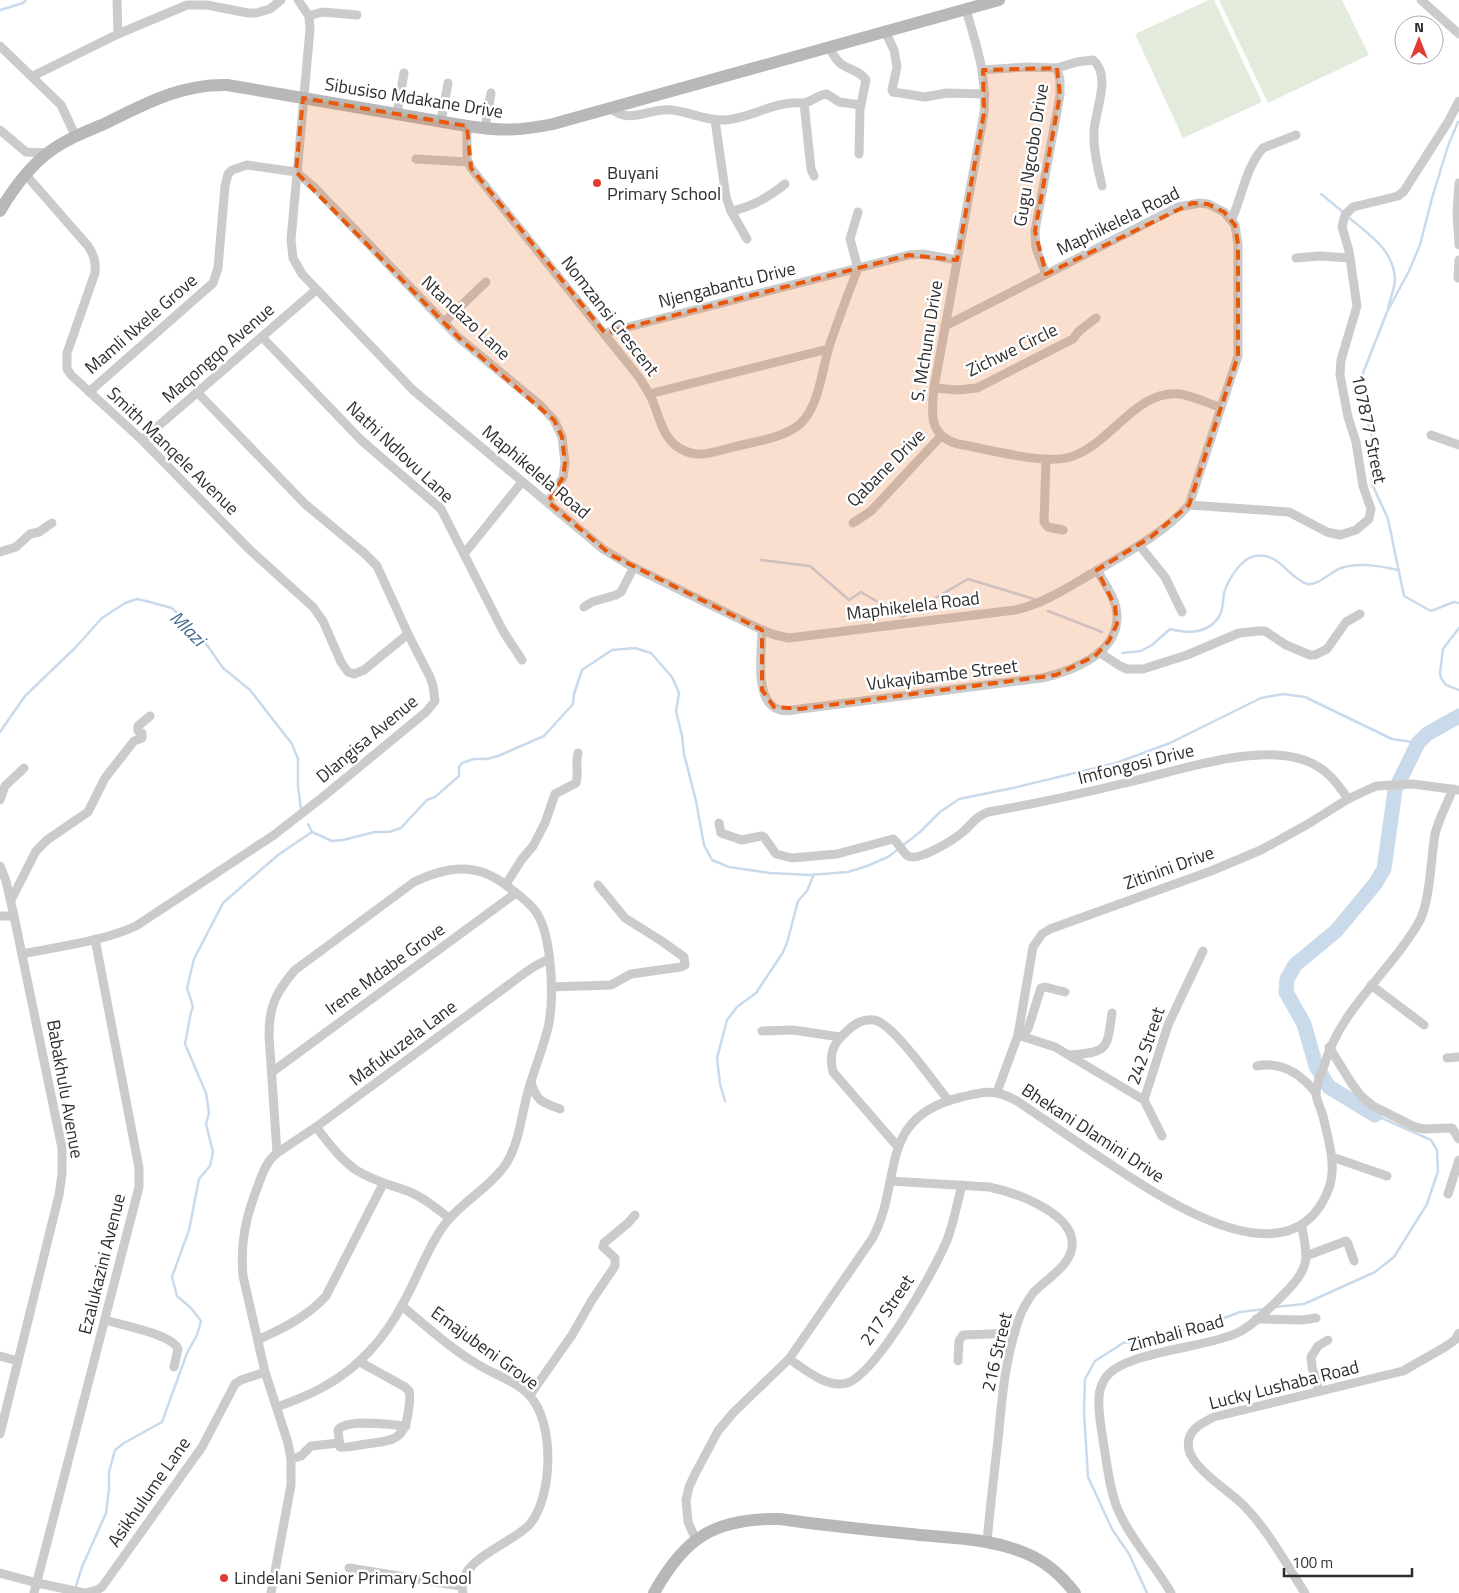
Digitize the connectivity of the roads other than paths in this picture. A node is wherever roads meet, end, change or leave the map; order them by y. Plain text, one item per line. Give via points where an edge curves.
1 (117, 0) edge
2 (281, 0) edge
3 (298, 0) edge
4 (999, 0) edge
5 (1420, 0) edge
6 (191, 2) edge
7 (966, 9) junction
8 (309, 16) junction
9 (357, 16) dead end
10 (885, 31) junction
11 (118, 34) junction
12 (1459, 34) edge
13 (0, 46) edge
14 (829, 46) junction
15 (1057, 68) junction
16 (983, 70) junction
17 (404, 73) dead end
18 (33, 76) junction
19 (448, 83) dead end
20 (491, 93) dead end
21 (985, 94) junction
22 (303, 98) junction
23 (804, 103) junction
24 (1459, 103) edge
25 (861, 104) junction
26 (610, 108) junction
27 (397, 114) junction
28 (715, 120) junction
29 (441, 121) junction
30 (467, 126) junction
31 (485, 128) junction
32 (0, 130) edge
33 (1296, 136) dead end
34 (76, 137) junction
35 (49, 152) junction
36 (859, 154) dead end
37 (416, 159) dead end
38 (468, 162) junction
39 (296, 172) junction
40 (26, 175) junction
41 (814, 176) dead end
42 (1459, 183) edge
43 (785, 184) dead end
44 (1102, 186) dead end
45 (0, 211) edge
46 (730, 211) junction
47 (858, 212) dead end
48 (1232, 219) junction
49 (747, 239) dead end
50 (1459, 245) edge
51 (1296, 258) dead end
52 (1350, 258) junction
53 (957, 260) junction
54 (1459, 260) edge
55 (858, 268) junction
56 (1046, 274) junction
57 (1458, 278) edge
58 (486, 282) dead end
59 (316, 290) junction
60 (1096, 318) dead end
61 (444, 322) junction
62 (945, 326) junction
63 (605, 333) junction
64 (262, 337) junction
65 (828, 349) junction
66 (934, 388) junction
67 (88, 392) junction
68 (197, 392) junction
69 (649, 394) junction
70 (1220, 407) junction
71 (1431, 435) dead end
72 (941, 436) junction
73 (142, 440) junction
74 (1459, 445) edge
75 (1046, 459) junction
76 (522, 482) junction
77 (548, 502) junction
78 (1189, 505) junction
79 (52, 523) dead end
80 (853, 523) dead end
81 (1063, 530) dead end
82 (1138, 544) junction
83 (0, 552) edge
84 (464, 554) junction
85 (634, 567) junction
86 (1097, 570) junction
87 (584, 607) dead end
88 (1182, 612) dead end
89 (1360, 614) dead end
90 (762, 630) junction
91 (408, 634) junction
92 (1099, 652) junction
93 (522, 660) dead end
94 (150, 716) dead end
95 (578, 753) dead end
96 (24, 768) dead end
97 (1456, 789) edge
98 (1348, 799) junction
99 (0, 800) edge
100 (719, 823) dead end
101 (0, 866) edge
102 (506, 884) junction
103 (598, 885) dead end
104 (516, 893) junction
105 (11, 900) junction
106 (0, 916) edge
107 (14, 916) junction
108 (95, 939) junction
109 (1203, 952) dead end
110 (22, 954) junction
111 (549, 960) junction
112 (1371, 985) junction
113 (551, 987) junction
114 (1065, 992) dead end
115 (1112, 1012) dead end
116 (1424, 1025) dead end
117 (762, 1031) dead end
118 (1019, 1033) junction
119 (840, 1037) junction
120 (1329, 1047) junction
121 (1070, 1055) junction
122 (1447, 1058) dead end
123 (1459, 1058) edge
124 (1257, 1066) dead end
125 (272, 1072) junction
126 (531, 1082) junction
127 (1317, 1090) junction
128 (997, 1092) junction
129 (948, 1100) junction
130 (1144, 1100) junction
131 (560, 1109) dead end
132 (316, 1127) junction
133 (1162, 1136) dead end
134 (1459, 1139) edge
135 (898, 1147) junction
136 (276, 1153) junction
137 (1332, 1157) junction
138 (1459, 1160) edge
139 (1387, 1176) dead end
140 (890, 1181) junction
141 (383, 1184) junction
142 (962, 1185) junction
143 (1448, 1194) dead end
144 (635, 1215) dead end
145 (449, 1218) junction
146 (1302, 1226) junction
147 (1306, 1256) junction
148 (1354, 1261) dead end
149 (402, 1306) junction
150 (1259, 1318) junction
151 (1316, 1318) dead end
152 (105, 1320) junction
153 (1015, 1333) junction
154 (258, 1340) junction
155 (1328, 1340) dead end
156 (1458, 1340) edge
157 (0, 1356) edge
158 (789, 1359) junction
159 (18, 1361) junction
160 (958, 1361) dead end
161 (360, 1362) junction
162 (174, 1367) dead end
163 (266, 1372) junction
164 (1319, 1391) junction
165 (530, 1395) junction
166 (276, 1407) junction
167 (406, 1426) junction
168 (0, 1434) edge
169 (339, 1443) junction
170 (291, 1459) junction
171 (696, 1540) junction
172 (987, 1542) junction
173 (349, 1568) dead end
174 (0, 1573) edge
175 (37, 1583) junction
176 (462, 1589) edge
177 (34, 1593) edge
178 (270, 1593) edge
179 (654, 1593) edge
180 (1075, 1593) edge
181 (1171, 1593) edge
182 (1305, 1593) edge

1 - 11 street
2 - 6 street via 270,9 256,13
3 - 8 street
4 - 7 street, Sibusiso Mdakane Drive
5 - 12 street
6 - 11 street
7 - 10 street, Sibusiso Mdakane Drive
7 - 16 street, S. Mchunu Drive
8 - 9 street via 322,12
8 - 22 street, Maphikelela Road
10 - 14 street, Sibusiso Mdakane Drive
10 - 21 street via 897,66 893,92 925,97 947,93
11 - 18 street
13 - 18 street
14 - 25 street via 842,65 865,78 867,84
14 - 26 street, Sibusiso Mdakane Drive
15 - 16 street, Gugu Ngcobo Drive
15 - 44 street, Gugu Ngcobo Drive via 1093,60 1102,73 1094,132
15 - 56 street, Gugu Ngcobo Drive via 1060,94 1034,231 1036,248
16 - 21 street, S. Mchunu Drive
17 - 27 street
18 - 34 street via 61,105
19 - 29 street
20 - 31 street
21 - 53 street, S. Mchunu Drive
22 - 27 street, Sibusiso Mdakane Drive
22 - 34 street, Sibusiso Mdakane Drive via 209,85 158,98
22 - 39 street, Maphikelela Road
23 - 25 street via 827,94 839,102
23 - 28 street via 785,104 747,116
23 - 41 street
24 - 52 street, 107877 Street via 1410,185 1398,196 1358,205 1348,211 1342,227
25 - 36 street
26 - 28 street via 628,117 672,110
26 - 31 street, Sibusiso Mdakane Drive via 535,128
27 - 29 street, Sibusiso Mdakane Drive
28 - 46 street
29 - 30 street, Sibusiso Mdakane Drive
30 - 31 street, Sibusiso Mdakane Drive
30 - 38 street
32 - 35 street via 26,152
33 - 48 street via 1260,151
34 - 35 street, Sibusiso Mdakane Drive
35 - 40 street, Sibusiso Mdakane Drive
37 - 38 street
38 - 63 street, Nomzansi Crescent
39 - 59 street, Maphikelela Road via 292,250 296,265
39 - 61 street, Ntandazo Lane
39 - 67 street, Mamli Nxele Grove via 247,165 236,167 228,174 218,268 213,282
40 - 45 street, Sibusiso Mdakane Drive
40 - 67 street, Smith Manqele Avenue via 93,254 95,273 69,343 66,361 70,375
42 - 50 street
43 - 46 street via 752,206
46 - 49 street
47 - 55 street via 850,239
48 - 56 street, Maphikelela Road via 1208,204 1192,203 1178,207
48 - 70 street, Maphikelela Road via 1238,244 1238,356
51 - 52 street
52 - 78 street, 107877 Street via 1357,306 1341,360 1340,375 1363,486 1371,509 1367,522 1340,535 1327,532 1289,512
53 - 55 street via 915,254
53 - 62 street, S. Mchunu Drive
54 - 57 street
55 - 63 street, Njengabantu Drive
55 - 65 street, Nomzansi Crescent
56 - 62 street, Maphikelela Road
58 - 61 street
59 - 64 street, Maqongqo Avenue
59 - 76 street, Maphikelela Road via 413,390
60 - 66 street, Zichwe Circle via 1073,339 977,388
61 - 77 street, Ntandazo Lane via 554,420 562,437 565,463 563,477
62 - 66 street, S. Mchunu Drive
63 - 69 street, Nomzansi Crescent
64 - 68 street, Maqongqo Avenue
64 - 84 street, Nathi Ndlovu Lane via 361,440 441,509
65 - 69 street
65 - 69 street, Nomzansi Crescent via 808,415 794,429 768,439 704,454 684,451 664,432
66 - 72 street, S. Mchunu Drive via 932,418
67 - 73 street, Smith Manqele Avenue
68 - 73 street, Maqongqo Avenue
68 - 91 street, Dlangisa Avenue via 305,504 372,559 382,574
70 - 75 street via 1179,394 1160,395 1147,401 1094,446 1059,460
70 - 78 street, Maphikelela Road
71 - 74 street
72 - 75 street via 958,444
72 - 80 street, Qabane Drive via 871,511
73 - 91 street, Smith Manqele Avenue via 250,550 313,607 348,672 354,674 364,670
75 - 81 street via 1044,522 1048,527
76 - 77 street, Maphikelela Road
76 - 84 street
77 - 85 street, Maphikelela Road via 607,552
78 - 82 street, Maphikelela Road via 1171,522
79 - 83 street via 38,533 30,534 16,547
82 - 86 street, Maphikelela Road
82 - 88 street via 1165,577
84 - 93 street, Nathi Ndlovu Lane
85 - 87 street via 621,592
85 - 90 street, Maphikelela Road
86 - 90 street, Maphikelela Road via 1045,600 1015,610 797,637 782,637
86 - 92 street, Vukayibambe Street via 1109,590 1117,615 1114,634
89 - 92 street via 1346,622 1327,649 1315,655 1286,645 1259,630 1239,633 1143,670 1127,669
90 - 92 street, Vukayibambe Street via 762,690 769,704 781,710 1042,678 1070,670
91 - 108 street, Dlangisa Avenue via 434,686 435,701 426,712 274,835 136,926
94 - 105 street via 138,726 142,738 134,741 105,778 88,812 36,851
95 - 102 street via 576,784 555,794 533,846
96 - 99 street via 6,786
97 - 98 street, Zitinini Drive via 1412,784 1383,785
97 - 112 street via 1437,826 1421,919
98 - 100 street, Imfongosi Drive via 1327,772 1317,765 1302,759 1260,755 1229,758 1057,800 988,812 977,817 964,831 917,858 905,853 890,839 836,854 785,857 774,852 764,837 738,840 721,833
98 - 118 street, Zitinini Drive via 1261,850 1042,934 1030,957
101 - 105 street, Babakhulu Avenue
102 - 104 street
102 - 125 street via 471,868 429,875 414,882 294,970 275,996 269,1022
103 - 113 street via 625,918 684,957 686,964 631,974 611,985
104 - 111 street via 537,913 545,932
104 - 125 street, Irene Mdabe Grove
105 - 107 street, Babakhulu Avenue
106 - 107 street
107 - 110 street, Babakhulu Avenue
108 - 110 street, Dlangisa Avenue
108 - 152 street, Ezalukazini Avenue via 139,1177
109 - 130 street, 242 Street via 1168,1025
110 - 159 street, Babakhulu Avenue via 60,1135 62,1162 59,1195
111 - 113 street
111 - 132 street, Mafukuzela Lane via 526,972
112 - 116 street
112 - 120 street via 1344,1020
113 - 126 street via 549,1022
114 - 118 street via 1041,988 1031,1022 1025,1032
115 - 121 street via 1108,1038 1102,1049
117 - 119 street via 793,1030
118 - 121 street, 242 Street
118 - 128 street, Zitinini Drive
119 - 129 street via 860,1021 880,1021 896,1035
119 - 135 street via 830,1058 834,1072
120 - 127 street
120 - 134 street via 1352,1084 1373,1106 1416,1127 1452,1128
121 - 130 street, 242 Street
122 - 123 street
124 - 127 street via 1272,1064 1286,1068
125 - 136 street
126 - 131 street via 539,1101
126 - 145 street via 516,1143 509,1158 498,1173
127 - 137 street
128 - 129 street, Bhekani Dlamini Drive
128 - 146 street, Bhekani Dlamini Drive via 1016,1101 1148,1189 1198,1216 1253,1233 1277,1233
129 - 135 street, Bhekani Dlamini Drive via 915,1120
130 - 133 street
132 - 136 street, Mafukuzela Lane
132 - 141 street via 344,1161
135 - 140 street, Bhekani Dlamini Drive
136 - 154 street via 264,1171 243,1234 243,1276
137 - 139 street
137 - 146 street via 1329,1188 1318,1208
138 - 143 street
140 - 142 street, 216 Street
140 - 158 street, Bhekani Dlamini Drive via 883,1217 872,1238
141 - 145 street via 410,1192
141 - 154 street via 326,1296 301,1318
142 - 153 street, 216 Street via 1004,1190 1026,1199 1048,1210 1069,1231 1072,1240 1070,1256 1032,1294
142 - 158 street, 217 Street via 948,1238 930,1276 862,1375 847,1383 831,1383
144 - 165 street via 604,1243 615,1258 615,1266 561,1353
145 - 149 street
146 - 147 street
147 - 148 street via 1346,1241
147 - 150 street, Zimbali Road via 1302,1272
149 - 161 street
149 - 165 street, Emajubeni Grove via 476,1364
150 - 151 street
150 - 181 street, Zimbali Road via 1229,1336 1121,1365 1101,1387 1099,1410 1116,1504
152 - 162 street via 174,1342 178,1349
152 - 175 street, Ezalukazini Avenue
153 - 160 street via 963,1335 959,1340
153 - 172 street, 216 Street via 1005,1372
154 - 163 street
155 - 164 street via 1318,1346 1311,1357
156 - 164 street, Lucky Lushaba Road via 1403,1370
157 - 159 street
158 - 171 street, Bhekani Dlamini Drive via 723,1424 695,1474 689,1487 686,1510
159 - 168 street, Babakhulu Avenue
161 - 166 street via 324,1387
161 - 167 street via 409,1391
163 - 166 street
163 - 175 street, Asikhulume Lane via 235,1384 202,1446 102,1587 85,1593
164 - 182 street, Lucky Lushaba Road via 1214,1417 1194,1429 1188,1443 1195,1462 1248,1511
165 - 176 street, Emajubeni Grove via 548,1439 548,1471 542,1499 528,1526 476,1562 466,1574
166 - 170 street
167 - 169 street via 398,1437 383,1442 342,1448
167 - 169 street via 342,1425 338,1430
169 - 170 street via 311,1446 301,1456
170 - 178 street via 291,1486
171 - 172 street via 724,1525 780,1519
171 - 179 street via 676,1560
172 - 180 street via 1027,1554 1057,1573
173 - 176 street
174 - 175 street, Asikhulume Lane
175 - 177 street, Ezalukazini Avenue

